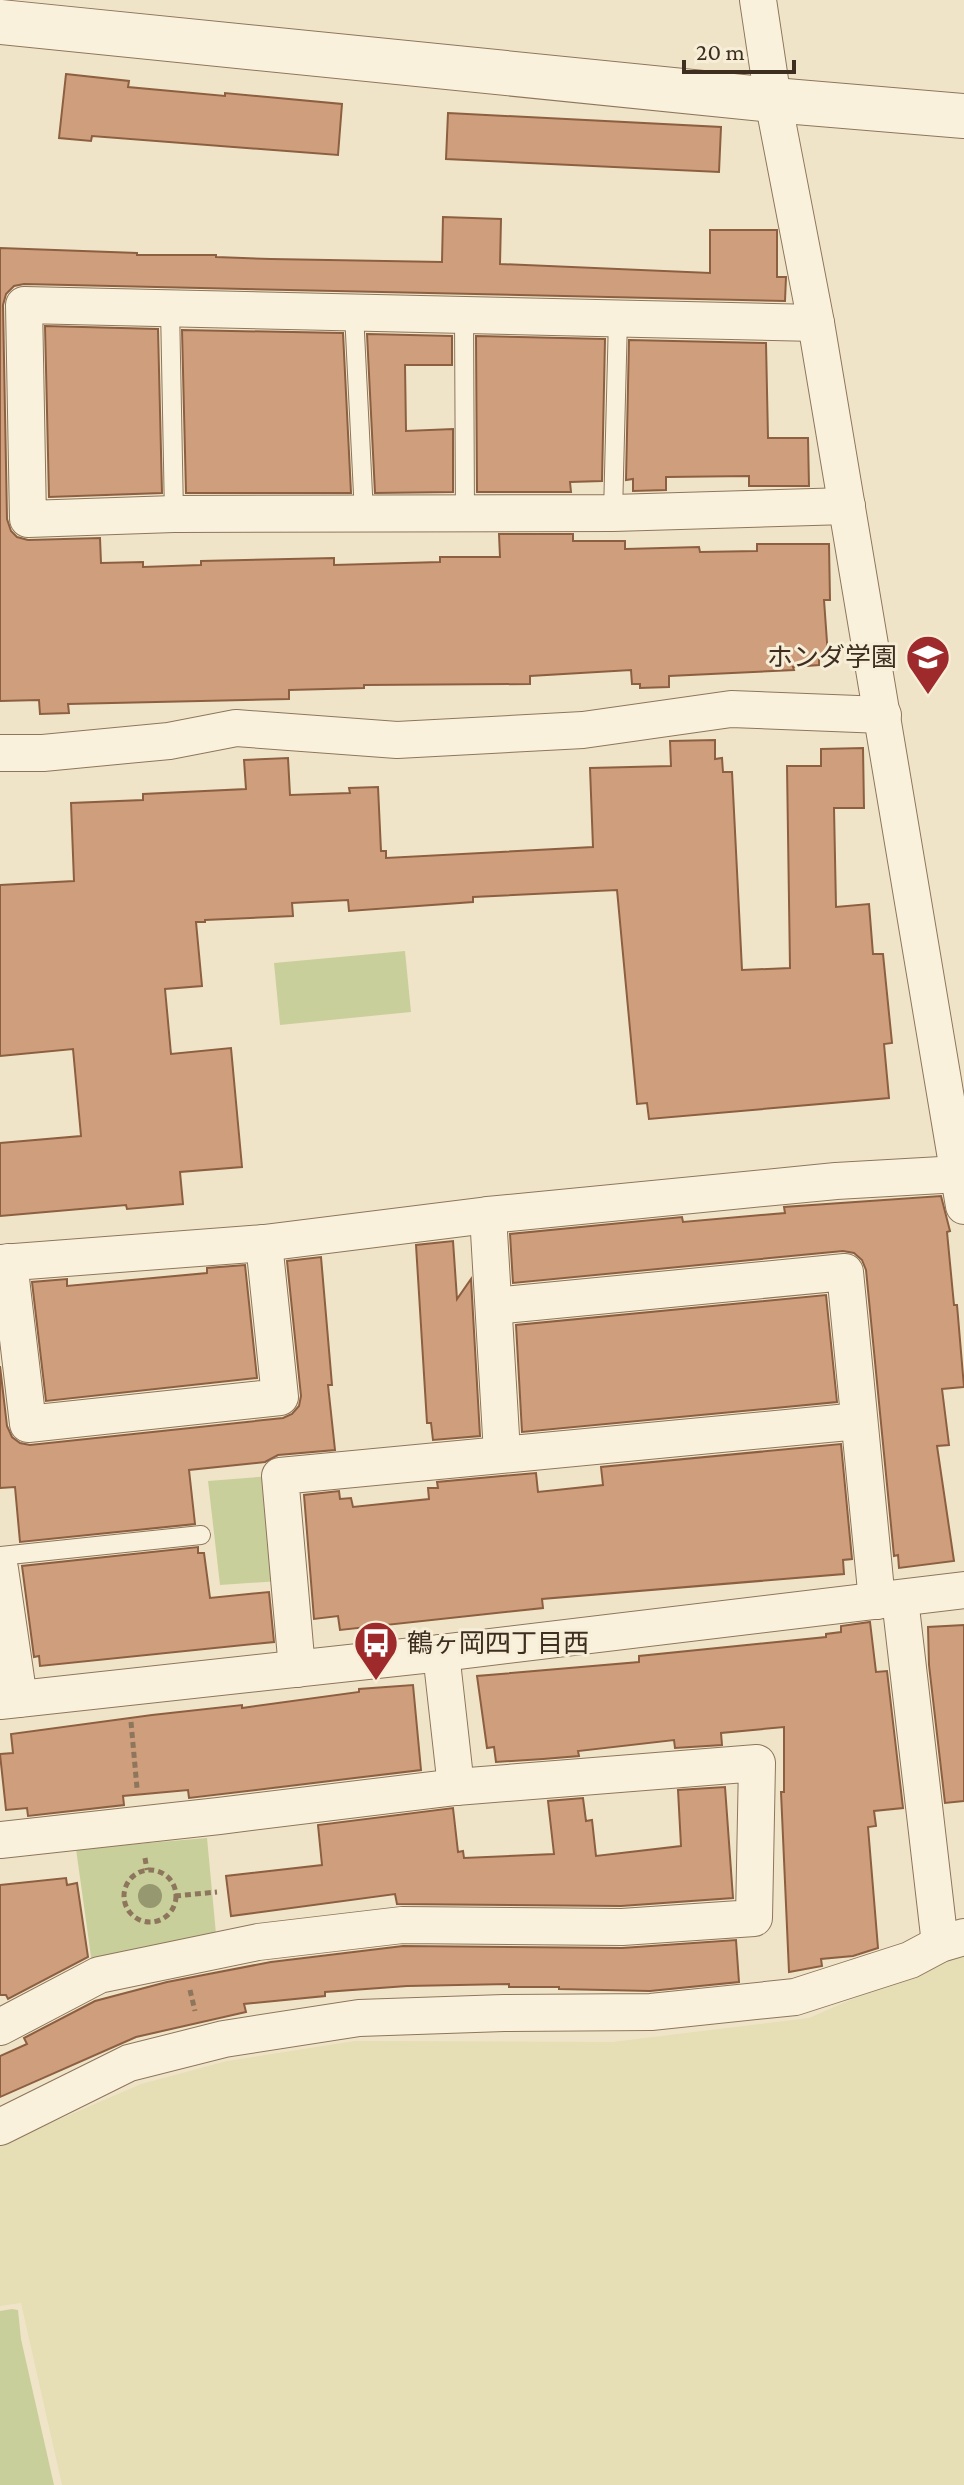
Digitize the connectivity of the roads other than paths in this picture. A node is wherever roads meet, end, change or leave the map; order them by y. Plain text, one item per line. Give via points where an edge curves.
1 (758, 0) edge
2 (15, 16) edge
3 (773, 100) junction
4 (964, 116) edge
5 (170, 307) junction
6 (354, 313) junction
7 (464, 315) junction
8 (618, 319) junction
9 (816, 323) junction
10 (847, 506) junction
11 (613, 513) junction
12 (174, 514) junction
13 (364, 514) junction
14 (465, 514) junction
15 (14, 526) edge
16 (883, 715) junction
17 (0, 753) edge
18 (961, 1190) edge
19 (488, 1215) junction
20 (264, 1243) junction
21 (4, 1262) edge
22 (494, 1306) junction
23 (859, 1421) junction
24 (502, 1453) junction
25 (201, 1535) dead end
26 (0, 1556) edge
27 (0, 1569) edge
28 (964, 1590) edge
29 (888, 1600) junction
30 (441, 1653) junction
31 (297, 1669) junction
32 (10, 1700) edge
33 (456, 1787) junction
34 (0, 1840) edge
35 (952, 1940) edge
36 (0, 2027) edge
37 (0, 2127) edge

1 - 3 street
2 - 3 street
3 - 4 street
3 - 9 street
5 - 6 street
5 - 12 lane
5 - 15 street via 24,305
6 - 7 street
6 - 13 lane
7 - 8 street
7 - 14 lane
8 - 9 street
8 - 11 lane
9 - 10 street
10 - 11 street
10 - 16 street
11 - 14 street
12 - 13 street
12 - 15 street
13 - 14 street
16 - 17 street via 731,709 583,730 397,740 236,728 169,741
16 - 18 street
18 - 19 street via 820,1183
19 - 20 street
19 - 22 street
20 - 21 street
20 - 21 street via 280,1397 28,1424
22 - 23 street via 845,1272
22 - 24 street
23 - 24 street
23 - 29 street
24 - 31 street via 280,1476
25 - 26 lane
27 - 32 street
28 - 29 street
29 - 30 street
29 - 35 street
30 - 31 street
30 - 33 street
31 - 32 street
33 - 34 street
33 - 36 street via 757,1763 754,1918 622,1927 402,1925 258,1942 99,1975
35 - 37 street via 910,1960 795,1997 651,2012 359,2018 224,2039 129,2063

